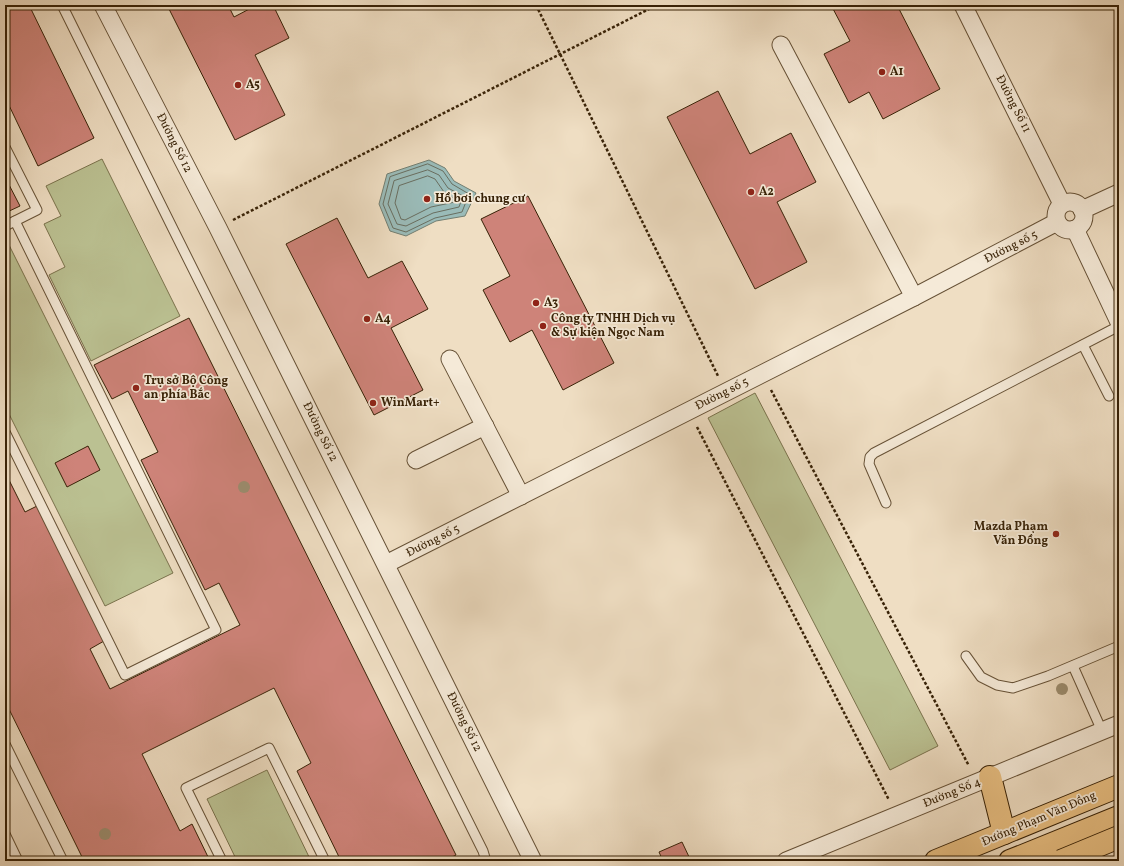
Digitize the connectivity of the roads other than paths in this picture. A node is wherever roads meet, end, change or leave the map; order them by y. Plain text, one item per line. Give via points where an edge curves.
1 (62, 5) edge
2 (103, 5) edge
3 (963, 5) edge
4 (781, 45) dead end
5 (5, 147) edge
6 (1119, 193) edge
7 (1062, 204) junction
8 (1082, 210) junction
9 (15, 221) junction
10 (1057, 222) junction
11 (5, 226) edge
12 (1075, 229) junction
13 (914, 297) junction
14 (1119, 322) edge
15 (1119, 326) edge
16 (1084, 345) junction
17 (450, 359) dead end
18 (1109, 396) dead end
19 (485, 426) junction
20 (5, 432) edge
21 (416, 460) dead end
22 (521, 496) junction
23 (886, 503) dead end
24 (386, 564) junction
25 (1119, 646) edge
26 (966, 656) dead end
27 (1073, 666) junction
28 (1119, 724) edge
29 (1102, 731) junction
30 (5, 744) edge
31 (984, 780) junction
32 (1119, 786) edge
33 (1119, 817) edge
34 (1119, 832) edge
35 (1004, 833) junction
36 (5, 834) edge
37 (1119, 838) edge
38 (1062, 859) edge
39 (18, 861) edge
40 (63, 861) edge
41 (222, 861) edge
42 (325, 861) edge
43 (486, 861) edge
44 (533, 861) edge
45 (786, 861) edge
46 (936, 861) edge
47 (1010, 861) edge

1 - 43 lane
2 - 24 street, Đường Số 12
3 - 7 street, Đường Số 11
4 - 13 street
5 - 9 lane via 36,210
6 - 8 street
7 - 8 street via 1072,202
7 - 10 street via 1056,211
8 - 12 street via 1084,219
9 - 11 lane
9 - 20 lane via 216,630 125,675
10 - 12 street via 1066,230
10 - 13 street, Đường số 5
12 - 14 street
13 - 22 street, Đường số 5
15 - 16 lane
16 - 18 lane
16 - 23 lane via 874,453 869,464
17 - 19 street
19 - 21 street
19 - 22 street
22 - 24 street, Đường số 5
24 - 44 street, Đường Số 12
25 - 27 lane
26 - 27 lane via 981,677 998,685 1013,688
27 - 29 lane
28 - 29 street, Đường Số 4
29 - 31 street, Đường Số 4
30 - 40 lane
31 - 35 main road
31 - 45 street, Đường Số 4
32 - 35 main road, Đường Phạm Văn Đồng
33 - 47 main road
34 - 38 main road
35 - 46 main road, Đường Phạm Văn Đồng
36 - 39 lane
37 - 38 main road, bridge
41 - 42 lane via 186,788 269,748

